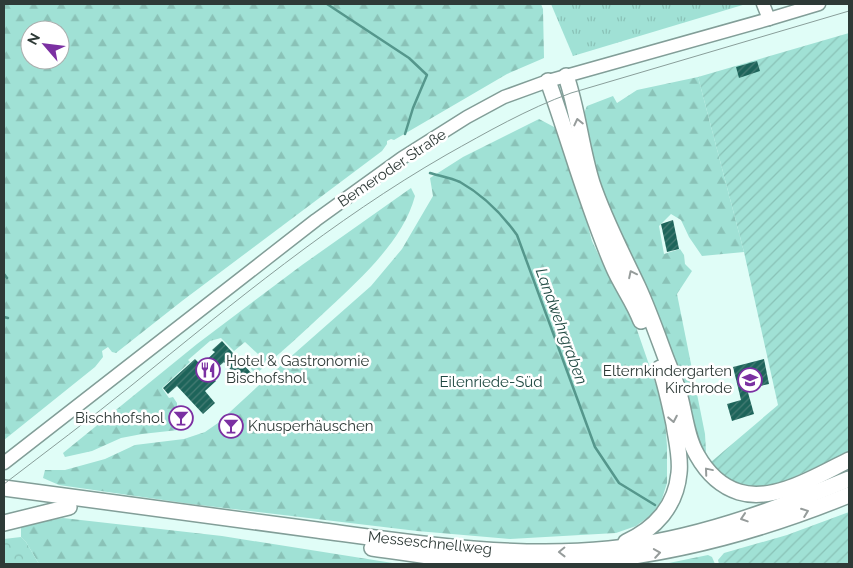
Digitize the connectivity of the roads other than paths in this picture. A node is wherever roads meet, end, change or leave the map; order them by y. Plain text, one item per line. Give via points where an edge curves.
1 (763, 4) edge
2 (818, 4) edge
3 (768, 19) junction
4 (566, 76) junction
5 (548, 81) junction
6 (849, 460) edge
7 (4, 463) edge
8 (849, 479) edge
9 (4, 488) edge
10 (849, 495) edge
11 (4, 498) edge
12 (69, 507) junction
13 (4, 523) edge
14 (611, 548) junction

1 - 3 main road
2 - 3 main road, Bemeroder Straße
3 - 4 main road, Bemeroder Straße
4 - 5 main road, Bemeroder Straße
6 -> 4 highway via 794,486 750,495 738,492 712,476 704,466 696,453 679,394 639,289 592,182
5 - 7 main road, Bemeroder Straße via 504,97 402,158 272,254
5 -> 14 highway via 598,229 614,268 638,312 663,378 677,440 680,472 664,515 636,537
8 -> 14 highway, Messeschnellweg via 706,531
14 -> 9 highway, Messeschnellweg via 567,552 467,548
12 -> 10 highway, Messeschnellweg via 465,561 566,564 665,552 708,543
11 - 12 highway, Messeschnellweg
12 - 13 highway

